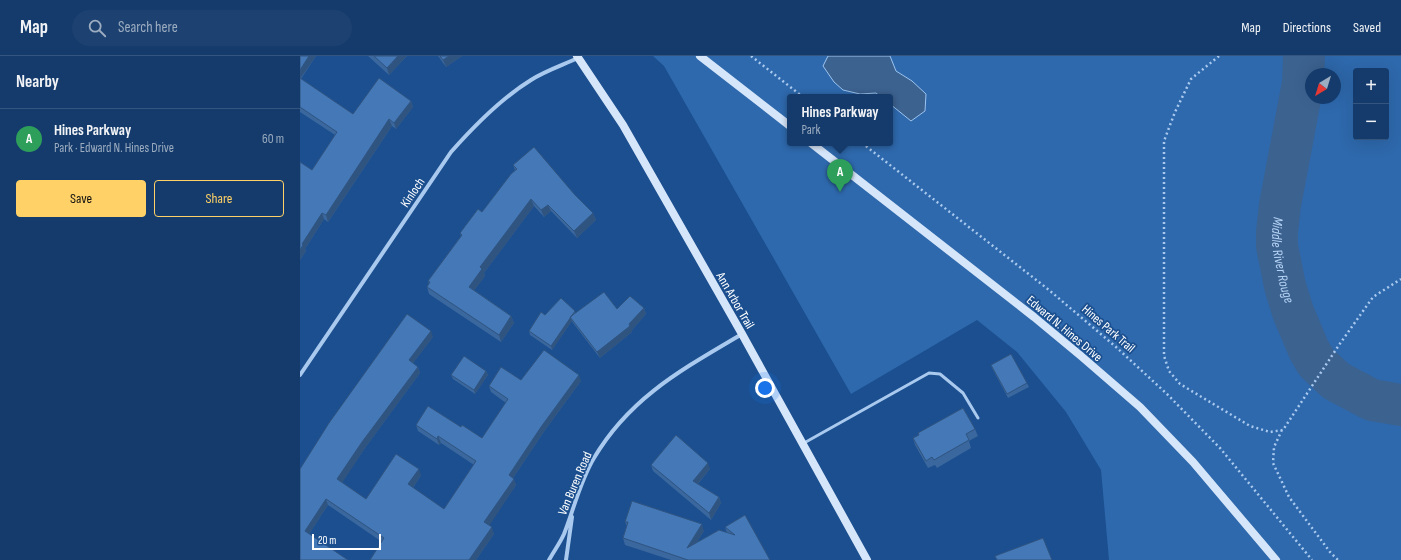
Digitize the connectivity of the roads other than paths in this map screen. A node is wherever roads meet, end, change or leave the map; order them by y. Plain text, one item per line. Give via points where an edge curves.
1 (700, 56) edge
2 (578, 57) edge
3 (787, 124) edge
4 (815, 146) edge
5 (742, 334) junction
6 (300, 375) edge
7 (978, 418) dead end
8 (802, 444) junction
9 (574, 509) junction
10 (549, 560) edge
11 (566, 560) edge
12 (867, 560) edge
13 (1276, 560) edge

1 - 3 street
2 - 5 street, Ann Arbor Trail via 623,125
2 - 6 street, Kinloch via 531,80 474,126 456,147
4 - 13 street, Edward N. Hines Drive via 1034,317 1140,407 1193,462
5 - 8 street, Ann Arbor Trail
5 - 9 street, Van Buren Road via 662,383 633,408 594,458
7 - 8 lane via 963,393 940,374 929,373
8 - 12 street, Ann Arbor Trail
9 - 10 street, Van Buren Road via 563,536
9 - 11 street

